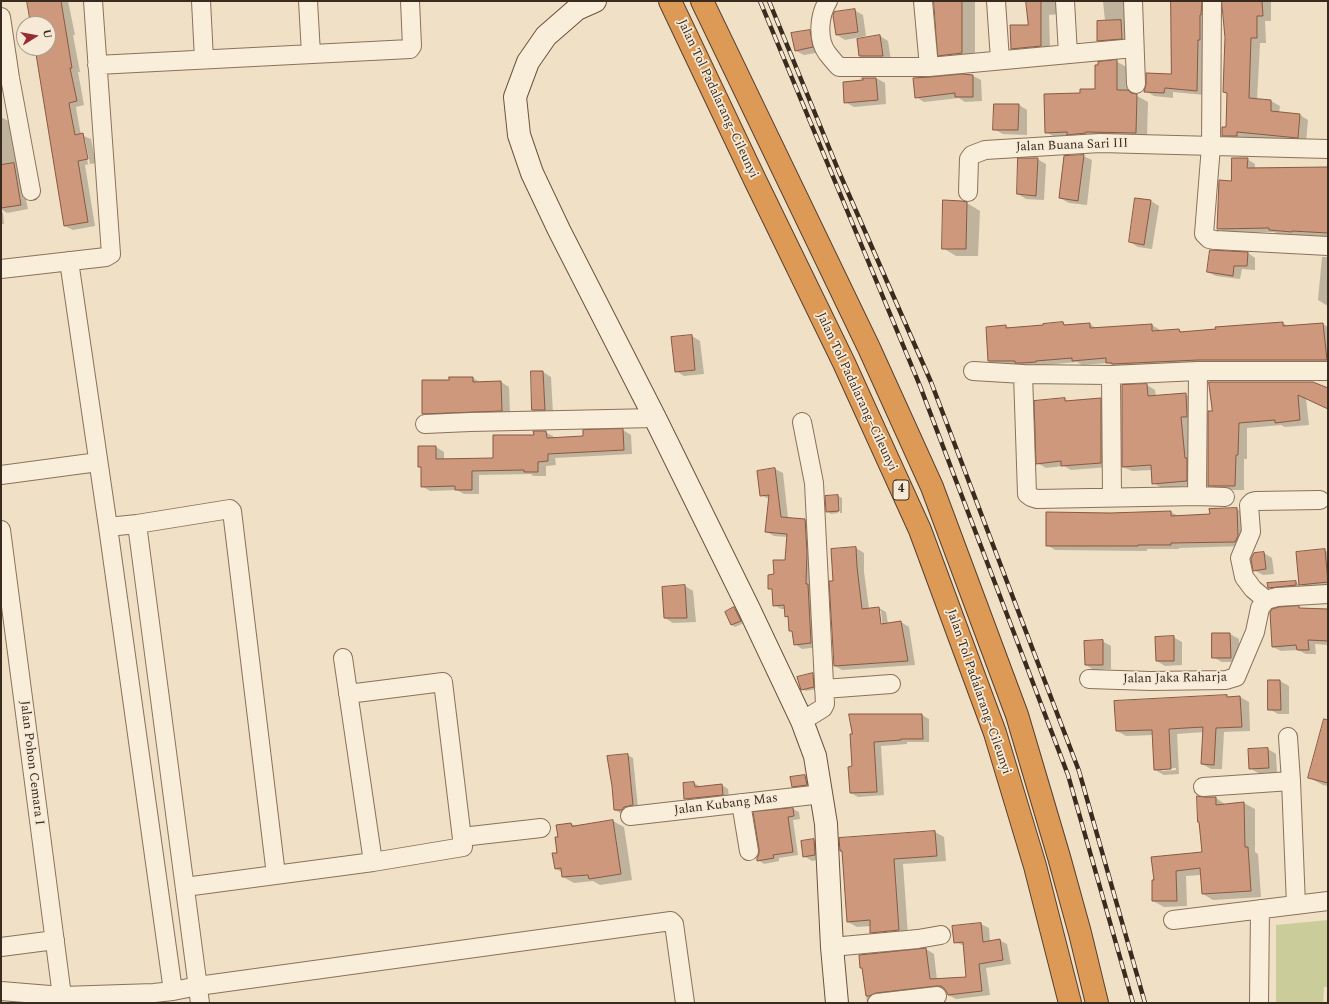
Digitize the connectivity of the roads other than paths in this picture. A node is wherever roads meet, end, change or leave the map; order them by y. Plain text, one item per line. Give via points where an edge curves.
1 (93, 1) edge
2 (201, 1) edge
3 (308, 1) edge
4 (410, 1) edge
5 (670, 1) edge
6 (702, 1) edge
7 (828, 1) edge
8 (923, 1) edge
9 (996, 1) edge
10 (1065, 1) edge
11 (1132, 1) edge
12 (1212, 1) edge
13 (586, 5) edge
14 (1, 17) edge
15 (1134, 48) junction
16 (311, 54) junction
17 (1068, 54) junction
18 (204, 59) junction
19 (1000, 60) junction
20 (97, 64) junction
21 (929, 67) junction
22 (5, 78) edge
23 (1136, 84) dead end
24 (1210, 146) junction
25 (1328, 149) edge
26 (32, 191) dead end
27 (968, 192) dead end
28 (1328, 246) edge
29 (69, 261) junction
30 (1, 269) edge
31 (973, 371) dead end
32 (1198, 371) junction
33 (1328, 371) edge
34 (1023, 374) junction
35 (1111, 375) junction
36 (655, 418) junction
37 (802, 422) dead end
38 (425, 424) dead end
39 (98, 462) junction
40 (1, 475) edge
41 (1197, 496) junction
42 (1112, 497) junction
43 (1225, 497) dead end
44 (1320, 500) dead end
45 (137, 524) junction
46 (108, 527) junction
47 (1, 530) edge
48 (1328, 594) edge
49 (1266, 600) junction
50 (343, 658) dead end
51 (1089, 679) dead end
52 (891, 684) dead end
53 (824, 689) junction
54 (348, 694) junction
55 (802, 721) junction
56 (1288, 737) dead end
57 (1291, 781) junction
58 (1203, 787) dead end
59 (822, 794) junction
60 (741, 803) junction
61 (630, 816) dead end
62 (541, 828) dead end
63 (462, 837) junction
64 (749, 851) dead end
65 (373, 862) junction
66 (276, 875) junction
67 (185, 887) junction
68 (1328, 900) edge
69 (1296, 905) junction
70 (1260, 909) junction
71 (1173, 920) dead end
72 (941, 935) dead end
73 (55, 940) junction
74 (832, 946) junction
75 (1, 947) edge
76 (1, 991) edge
77 (173, 991) junction
78 (199, 995) edge
79 (62, 996) junction
80 (937, 996) dead end
81 (685, 1003) edge
82 (837, 1003) edge
83 (877, 1003) edge
84 (1070, 1003) edge
85 (1097, 1003) edge
86 (1259, 1003) edge

1 - 20 street
2 - 18 street
3 - 16 street
4 - 16 street via 410,49
5 - 84 highway, Jalan Tol Padalarang–Cileunyi / 4 via 844,363 920,530 995,733 1035,866
6 - 85 highway, Jalan Tol Padalarang–Cileunyi / 4 via 869,348 932,487 1017,715 1061,864
7 - 21 street via 820,16 821,35 826,52 839,68
8 - 21 street
9 - 19 street
10 - 17 street
11 - 15 street
12 - 24 street
13 - 36 street via 546,36 528,62 515,97 519,135 532,173 559,230
14 - 22 street
15 - 17 street
15 - 23 street
16 - 18 street
17 - 19 street
18 - 20 street
19 - 21 street
20 - 29 street via 110,254 106,258
22 - 26 street
24 - 25 street
24 - 27 street, Jalan Buana Sari III via 1100,143 986,150 972,155 969,159
24 - 28 street via 1204,234 1209,239
29 - 30 street
29 - 39 street
31 - 34 street
32 - 33 street
32 - 35 street
32 - 41 street
34 - 35 street
34 - 42 street via 1027,494 1038,498
35 - 42 street
36 - 38 street
36 - 55 street
37 - 53 street via 814,483
39 - 40 street
39 - 46 street
41 - 42 street
41 - 43 street
44 - 49 street via 1256,501 1249,505 1251,532 1240,558 1244,577
45 - 46 street
45 - 66 street via 230,509 232,511
45 - 67 street
46 - 77 street
47 - 73 street, Jalan Pohon Cemara I
48 - 49 street
49 - 51 street, Jalan Jaka Raharja via 1260,608 1255,632 1236,677 1226,680
50 - 54 street
52 - 53 street
53 - 55 street via 823,708
54 - 63 street via 444,682
54 - 65 street
55 - 59 street via 815,756
56 - 57 street
57 - 58 street
57 - 69 street
59 - 60 street, Jalan Kubang Mas
59 - 74 street via 826,824
60 - 61 street, Jalan Kubang Mas
60 - 64 street
62 - 63 street
63 - 65 street via 463,847
65 - 66 street
66 - 67 street
67 - 78 street
68 - 69 street
69 - 70 street
70 - 71 street
70 - 86 street
72 - 74 street via 918,940
73 - 75 street
73 - 79 street, Jalan Pohon Cemara I
74 - 82 street
76 - 79 street
77 - 78 street
77 - 79 street via 154,994
78 - 81 street via 671,921 674,924
80 - 83 street

